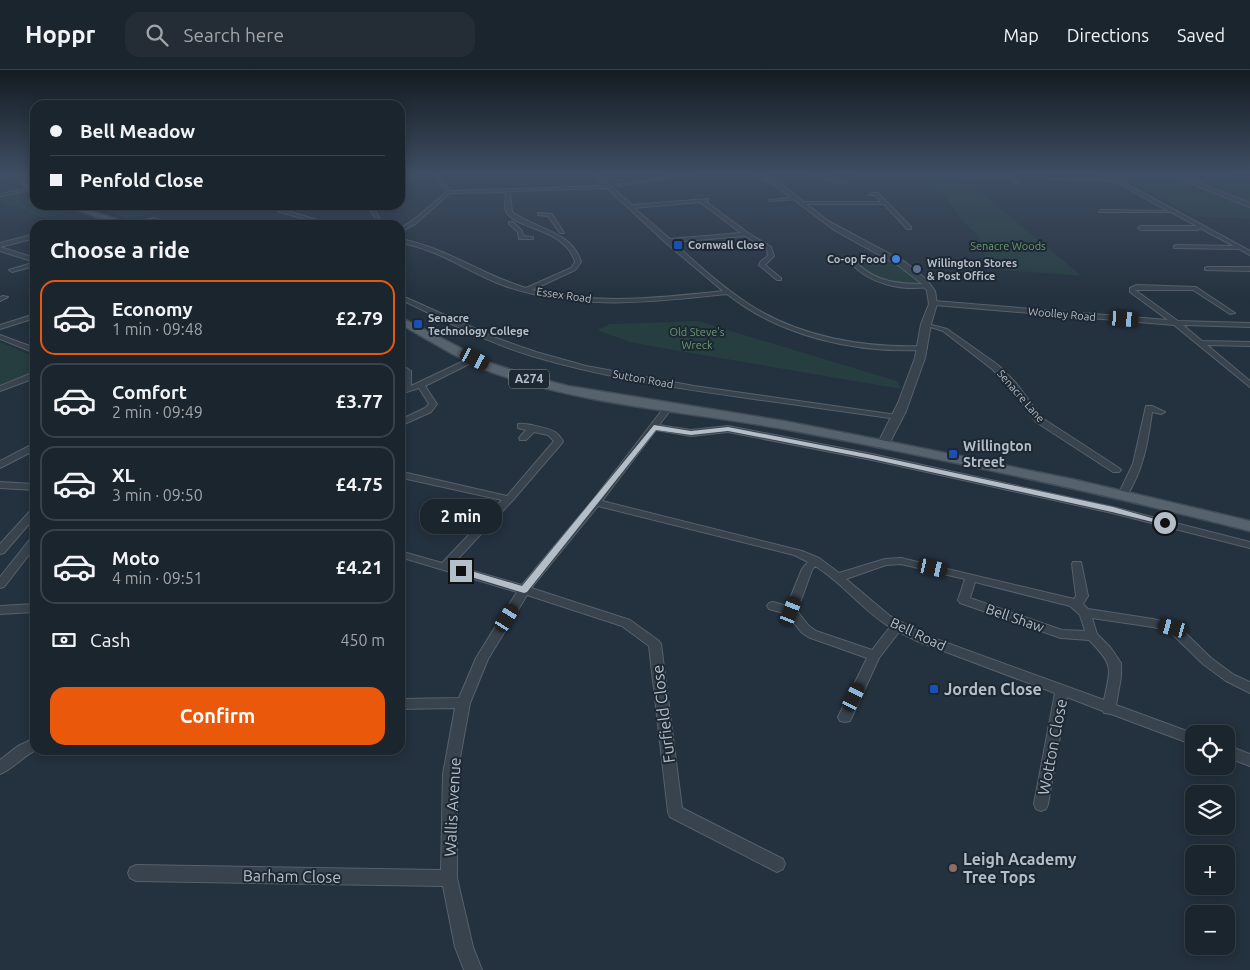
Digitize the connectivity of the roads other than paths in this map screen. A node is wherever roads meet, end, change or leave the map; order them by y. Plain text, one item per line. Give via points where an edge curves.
1 (99, 216) edge
2 (300, 216) edge
3 (421, 216) edge
4 (516, 216) edge
5 (550, 216) edge
6 (640, 216) edge
7 (722, 216) edge
8 (815, 216) edge
9 (897, 216) edge
10 (1180, 216) edge
11 (105, 218) junction
12 (97, 220) edge
13 (111, 220) edge
14 (314, 220) edge
15 (556, 223) junction
16 (513, 224) dead end
17 (537, 227) junction
18 (909, 228) dead end
19 (1141, 228) dead end
20 (1148, 228) junction
21 (1202, 228) junction
22 (560, 231) dead end
23 (405, 232) edge
24 (520, 232) junction
25 (746, 234) junction
26 (1163, 236) dead end
27 (30, 237) edge
28 (405, 238) edge
29 (531, 238) dead end
30 (667, 241) junction
31 (0, 245) edge
32 (1176, 247) dead end
33 (1241, 248) junction
34 (0, 249) edge
35 (1250, 253) edge
36 (889, 258) junction
37 (30, 260) edge
38 (30, 264) edge
39 (1207, 269) dead end
40 (1250, 269) edge
41 (12, 270) dead end
42 (779, 277) dead end
43 (927, 286) junction
44 (527, 290) junction
45 (729, 292) junction
46 (405, 298) edge
47 (934, 303) junction
48 (1232, 313) dead end
49 (30, 318) edge
50 (405, 323) edge
51 (1176, 323) junction
52 (926, 324) junction
53 (1250, 325) edge
54 (0, 327) edge
55 (0, 337) edge
56 (1200, 343) junction
57 (1250, 344) edge
58 (923, 348) junction
59 (30, 349) edge
60 (475, 359) junction
61 (405, 370) edge
62 (30, 377) edge
63 (1241, 378) junction
64 (1250, 378) edge
65 (405, 384) edge
66 (421, 385) junction
67 (1250, 385) edge
68 (0, 389) edge
69 (405, 391) edge
70 (669, 407) junction
71 (1161, 412) dead end
72 (897, 417) junction
73 (405, 421) edge
74 (521, 426) dead end
75 (654, 427) junction
76 (533, 428) junction
77 (523, 438) dead end
78 (883, 444) junction
79 (30, 449) edge
80 (0, 465) edge
81 (1116, 470) dead end
82 (407, 476) dead end
83 (0, 485) edge
84 (30, 487) edge
85 (1123, 495) junction
86 (508, 499) junction
87 (596, 502) junction
88 (30, 517) edge
89 (1250, 526) edge
90 (1250, 545) edge
91 (30, 546) edge
92 (1, 549) edge
93 (405, 555) edge
94 (814, 560) junction
95 (1077, 564) dead end
96 (445, 566) junction
97 (970, 576) junction
98 (839, 577) junction
99 (0, 584) edge
100 (524, 590) junction
101 (1074, 604) junction
102 (773, 606) dead end
103 (30, 608) edge
104 (0, 610) edge
105 (791, 611) junction
106 (1085, 613) junction
107 (897, 626) junction
108 (1092, 636) junction
109 (874, 656) junction
110 (1250, 688) edge
111 (1062, 691) junction
112 (463, 703) junction
113 (405, 704) edge
114 (1109, 709) junction
115 (845, 717) dead end
116 (1185, 737) edge
117 (30, 746) edge
118 (1235, 754) edge
119 (1250, 760) edge
120 (0, 768) edge
121 (1041, 804) dead end
122 (777, 864) dead end
123 (136, 873) dead end
124 (449, 878) junction
125 (473, 970) edge

1 - 11 main road
2 - 14 street
3 - 23 street
4 - 17 street
5 - 15 street
6 - 30 street
7 - 25 street
8 - 36 street
9 - 18 street
10 - 21 street
11 - 12 street
11 - 13 main road
15 - 17 street
15 - 22 street
16 - 24 street
17 - 24 street
17 - 44 street via 565,242 578,262 573,269
19 - 20 street
20 - 21 street
20 - 26 street
21 - 33 street
24 - 29 street via 521,238
25 - 30 street
25 - 42 street via 769,248 770,256 762,266
27 - 31 street
28 - 44 street, Essex Road via 480,273
30 - 45 street
32 - 33 street
33 - 35 street
34 - 37 street
36 - 43 street via 907,268
36 - 43 street via 853,262 880,281 903,286
38 - 41 street
39 - 40 street
43 - 47 street
44 - 45 street, Essex Road via 621,300 659,300
45 - 58 street via 754,310 816,334 874,348
46 - 72 street, Sutton Road via 482,336 547,358 600,371 661,383
47 - 51 street, Woolley Road
47 - 52 street
48 - 51 street via 1194,288 1132,289
49 - 54 street
50 - 60 main road, Sutton Road / A274
51 - 53 street, Woolley Road
51 - 56 street
52 - 58 street
52 - 81 street, Senacre Lane via 945,330 995,367 1039,420
55 - 59 street
56 - 57 street
56 - 63 street
58 - 72 street
60 - 66 street
60 - 70 main road, Sutton Road / A274 via 497,370 545,384
61 - 65 street
62 - 68 street
63 - 64 street
63 - 67 street
66 - 69 street
66 - 73 street via 433,404 428,410
70 - 75 street, Wallis Avenue
70 - 78 main road, Sutton Road / A274 via 759,420
71 - 85 street via 1150,408 1140,461
72 - 78 street
74 - 76 street
75 - 87 street, Wallis Avenue
75 - 90 street via 691,433 728,429 872,457 1113,510
76 - 77 street
76 - 86 street via 551,432 559,440
78 - 85 main road, A274
79 - 80 street
82 - 86 street
83 - 84 street
85 - 89 main road, A274
86 - 96 street
87 - 94 street, Bell Road via 764,543
87 - 100 street, Wallis Avenue
88 - 92 street
91 - 99 street
93 - 96 street
94 - 98 street, Bell Road
94 - 105 street
95 - 101 street via 1082,596
96 - 100 street
97 - 98 street, Bell Shaw via 901,561 885,562
97 - 101 street, Bell Shaw
97 - 108 street, Bell Shaw via 964,600 1061,634
98 - 107 street, Bell Road
100 - 112 street, Wallis Avenue via 482,658
100 - 122 street, Furfield Close via 626,623 655,644 675,812
101 - 106 street, Bell Shaw
102 - 105 street
103 - 104 street
105 - 109 street via 812,634
106 - 108 street
106 - 110 street via 1173,628 1207,661
107 - 109 street
107 - 111 street, Bell Road
108 - 114 street via 1116,663
109 - 115 street
111 - 114 street, Bell Road
111 - 121 street, Wotton Close
112 - 113 street
112 - 124 street, Wallis Avenue via 450,774
114 - 116 street, Bell Road
117 - 120 street
118 - 119 street
123 - 124 street, Barham Close
124 - 125 street, Wallis Avenue via 464,947

